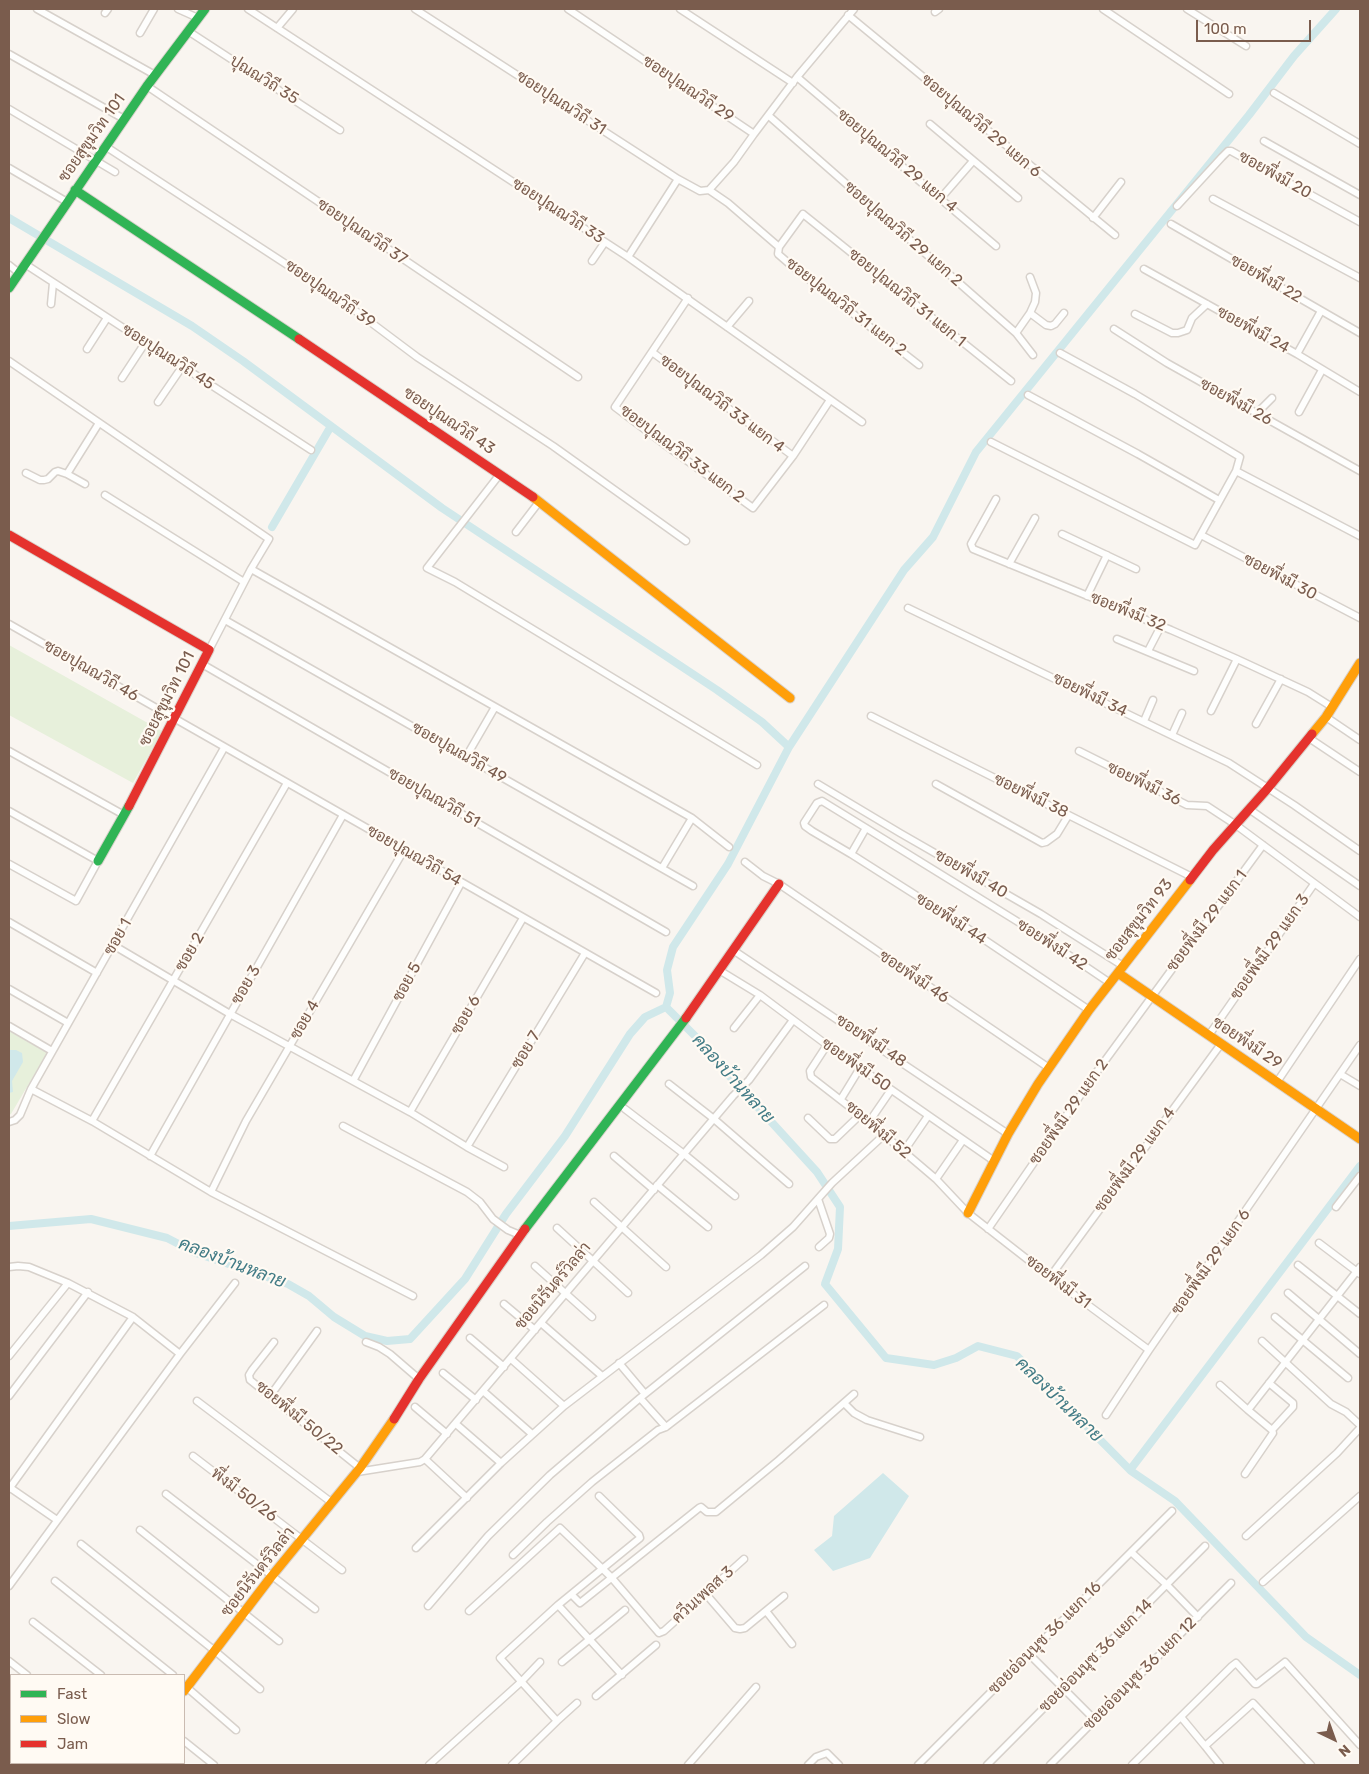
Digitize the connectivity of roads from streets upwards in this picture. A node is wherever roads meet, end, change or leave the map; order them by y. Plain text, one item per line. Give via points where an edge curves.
1 (37, 9) edge
2 (154, 9) edge
3 (178, 9) edge
4 (205, 9) edge
5 (248, 9) edge
6 (293, 9) edge
7 (415, 9) edge
8 (568, 9) edge
9 (854, 9) edge
10 (1103, 9) edge
11 (1187, 9) edge
12 (685, 10) edge
13 (848, 15) junction
14 (198, 18) junction
15 (276, 28) junction
16 (188, 30) junction
17 (140, 33) dead end
18 (1246, 46) dead end
19 (9, 54) edge
20 (155, 74) junction
21 (797, 77) junction
22 (793, 83) junction
23 (147, 86) junction
24 (1274, 93) dead end
25 (1229, 94) dead end
26 (9, 109) edge
27 (768, 116) junction
28 (124, 119) junction
29 (930, 124) dead end
30 (340, 130) dead end
31 (754, 134) junction
32 (1264, 141) dead end
33 (1360, 144) edge
34 (105, 146) junction
35 (95, 160) junction
36 (974, 161) junction
37 (9, 168) edge
38 (115, 172) dead end
39 (678, 179) junction
40 (1121, 182) dead end
41 (75, 190) junction
42 (709, 190) junction
43 (1360, 195) edge
44 (940, 198) junction
45 (1018, 198) dead end
46 (1214, 199) dead end
47 (67, 202) junction
48 (1177, 206) dead end
49 (1093, 218) junction
50 (1360, 222) edge
51 (1171, 224) dead end
52 (1115, 235) dead end
53 (605, 242) junction
54 (996, 246) dead end
55 (779, 247) junction
56 (628, 257) junction
57 (592, 261) dead end
58 (25, 264) junction
59 (9, 265) edge
60 (1144, 270) dead end
61 (19, 272) junction
62 (1030, 277) dead end
63 (1360, 278) edge
64 (53, 283) junction
65 (9, 288) edge
66 (688, 298) junction
67 (749, 300) dead end
68 (51, 304) dead end
69 (1207, 304) junction
70 (1321, 311) junction
71 (1030, 313) junction
72 (1064, 313) dead end
73 (1135, 314) dead end
74 (107, 318) junction
75 (727, 327) junction
76 (1114, 329) dead end
77 (1016, 333) junction
78 (1360, 333) edge
79 (145, 343) junction
80 (87, 349) dead end
81 (652, 352) junction
82 (1060, 353) dead end
83 (1297, 354) junction
84 (1033, 355) dead end
85 (9, 362) edge
86 (919, 365) dead end
87 (182, 367) junction
88 (1322, 370) junction
89 (578, 377) dead end
90 (122, 378) dead end
91 (1011, 381) dead end
92 (1360, 392) edge
93 (1028, 395) dead end
94 (1272, 398) dead end
95 (830, 400) junction
96 (158, 402) dead end
97 (1300, 412) dead end
98 (1256, 414) junction
99 (862, 422) dead end
100 (98, 423) junction
101 (991, 442) dead end
102 (311, 450) dead end
103 (792, 456) junction
104 (1236, 471) junction
105 (1360, 471) edge
106 (26, 473) dead end
107 (67, 474) junction
108 (500, 474) junction
109 (84, 484) dead end
110 (105, 495) dead end
111 (996, 499) dead end
112 (1220, 500) junction
113 (539, 502) junction
114 (754, 508) joint
115 (1035, 518) dead end
116 (516, 532) dead end
117 (1062, 534) dead end
118 (9, 535) edge
119 (1200, 535) junction
120 (1360, 536) edge
121 (686, 541) dead end
122 (1107, 556) junction
123 (1009, 564) junction
124 (251, 569) junction
125 (1136, 569) dead end
126 (244, 582) junction
127 (1087, 596) junction
128 (908, 608) dead end
129 (1360, 618) edge
130 (225, 620) junction
131 (9, 624) edge
132 (1161, 626) junction
133 (1117, 639) dead end
134 (209, 650) junction
135 (1148, 651) junction
136 (1237, 659) junction
137 (1360, 663) edge
138 (202, 664) junction
139 (1194, 671) dead end
140 (1281, 679) junction
141 (790, 698) dead end
142 (1153, 700) dead end
143 (495, 707) junction
144 (1332, 707) junction
145 (1211, 711) dead end
146 (1182, 713) dead end
147 (871, 716) dead end
148 (1326, 717) junction
149 (173, 718) junction
150 (1144, 721) junction
151 (1256, 724) dead end
152 (1172, 735) junction
153 (1309, 738) junction
154 (1360, 740) edge
155 (224, 748) junction
156 (9, 751) edge
157 (1079, 751) dead end
158 (466, 757) junction
159 (757, 764) dead end
160 (1360, 772) edge
161 (287, 783) junction
162 (818, 784) dead end
163 (936, 784) dead end
164 (1268, 788) junction
165 (1249, 810) junction
166 (9, 811) edge
167 (343, 815) junction
168 (124, 816) junction
169 (1068, 816) junction
170 (692, 818) junction
171 (1236, 825) junction
172 (866, 828) junction
173 (812, 831) joint
174 (1263, 846) junction
175 (729, 847) dead end
176 (404, 850) junction
177 (1360, 851) edge
178 (851, 854) junction
179 (98, 861) junction
180 (745, 862) dead end
181 (9, 864) edge
182 (662, 868) junction
183 (1192, 877) junction
184 (461, 882) junction
185 (779, 884) junction
186 (1314, 884) junction
187 (692, 886) dead end
188 (1360, 886) edge
189 (1360, 917) edge
190 (523, 918) junction
191 (9, 922) edge
192 (666, 932) dead end
193 (113, 945) junction
194 (734, 950) junction
195 (585, 953) junction
196 (1360, 959) edge
197 (1120, 969) junction
198 (719, 970) junction
199 (97, 973) junction
200 (174, 981) junction
201 (1110, 983) junction
202 (9, 989) edge
203 (656, 994) dead end
204 (760, 995) junction
205 (1151, 996) junction
206 (1089, 1010) junction
207 (230, 1014) junction
208 (794, 1020) junction
209 (68, 1023) junction
210 (9, 1026) edge
211 (734, 1028) dead end
212 (1209, 1035) junction
213 (1221, 1044) junction
214 (827, 1045) junction
215 (290, 1047) junction
216 (1359, 1049) edge
217 (52, 1052) junction
218 (860, 1068) junction
219 (1049, 1068) junction
220 (1340, 1074) junction
221 (353, 1081) junction
222 (1276, 1082) junction
223 (669, 1084) dead end
224 (1360, 1086) edge
225 (32, 1089) junction
226 (891, 1090) junction
227 (841, 1099) junction
228 (625, 1108) dead end
229 (1316, 1108) junction
230 (410, 1112) junction
231 (860, 1115) junction
232 (928, 1116) junction
233 (808, 1118) dead end
234 (714, 1119) junction
235 (92, 1121) junction
236 (9, 1122) edge
237 (869, 1122) junction
238 (343, 1126) dead end
239 (1008, 1134) junction
240 (884, 1135) junction
241 (1360, 1139) edge
242 (962, 1140) junction
243 (467, 1147) junction
244 (904, 1151) junction
245 (684, 1154) junction
246 (150, 1156) junction
247 (614, 1156) dead end
248 (994, 1161) junction
249 (504, 1167) dead end
250 (1360, 1176) edge
251 (936, 1179) junction
252 (789, 1184) dead end
253 (656, 1188) junction
254 (211, 1192) junction
255 (735, 1196) dead end
256 (818, 1199) junction
257 (594, 1202) dead end
258 (1336, 1207) dead end
259 (968, 1213) junction
260 (622, 1227) junction
261 (708, 1227) dead end
262 (557, 1228) dead end
263 (988, 1229) junction
264 (520, 1235) junction
265 (1318, 1243) dead end
266 (819, 1246) dead end
267 (594, 1261) junction
268 (1298, 1265) dead end
269 (535, 1266) dead end
270 (805, 1266) dead end
271 (9, 1267) edge
272 (666, 1268) dead end
273 (1359, 1271) edge
274 (1050, 1277) junction
275 (68, 1282) junction
276 (235, 1283) dead end
277 (88, 1292) junction
278 (566, 1293) junction
279 (628, 1293) dead end
280 (1288, 1294) dead end
281 (1338, 1295) junction
282 (413, 1296) dead end
283 (504, 1304) dead end
284 (824, 1305) dead end
285 (1360, 1314) edge
286 (133, 1317) junction
287 (592, 1317) dead end
288 (1275, 1317) dead end
289 (1320, 1319) junction
290 (541, 1323) junction
291 (535, 1330) junction
292 (317, 1331) dead end
293 (470, 1338) dead end
294 (1303, 1340) junction
295 (1262, 1341) dead end
296 (274, 1342) dead end
297 (366, 1342) dead end
298 (1149, 1350) junction
299 (180, 1354) junction
300 (1360, 1354) edge
301 (9, 1356) edge
302 (511, 1359) junction
303 (1286, 1362) junction
304 (619, 1363) junction
305 (504, 1367) junction
306 (443, 1373) dead end
307 (602, 1376) junction
308 (1348, 1378) dead end
309 (419, 1379) junction
310 (1269, 1383) junction
311 (1220, 1385) dead end
312 (483, 1391) junction
313 (854, 1394) dead end
314 (9, 1396) edge
315 (270, 1396) junction
316 (642, 1396) junction
317 (476, 1400) junction
318 (197, 1401) dead end
319 (844, 1402) junction
320 (564, 1406) junction
321 (416, 1407) dead end
322 (1248, 1410) junction
323 (1106, 1415) dead end
324 (456, 1424) junction
325 (666, 1427) junction
326 (1360, 1427) edge
327 (1272, 1430) junction
328 (447, 1434) junction
329 (532, 1434) junction
330 (920, 1437) dead end
331 (193, 1456) dead end
332 (425, 1459) junction
333 (501, 1463) junction
334 (358, 1470) junction
335 (1245, 1474) dead end
336 (9, 1488) edge
337 (166, 1494) dead end
338 (599, 1496) dead end
339 (1360, 1496) edge
340 (467, 1498) junction
341 (331, 1502) junction
342 (1172, 1512) dead end
343 (56, 1520) junction
344 (140, 1530) dead end
345 (1246, 1536) dead end
346 (302, 1540) junction
347 (81, 1544) dead end
348 (1206, 1546) dead end
349 (416, 1548) dead end
350 (1131, 1552) junction
351 (513, 1555) dead end
352 (744, 1559) dead end
353 (603, 1568) junction
354 (342, 1570) dead end
355 (271, 1577) junction
356 (611, 1577) junction
357 (55, 1581) dead end
358 (1263, 1582) dead end
359 (1231, 1583) dead end
360 (1167, 1585) junction
361 (9, 1586) edge
362 (705, 1593) junction
363 (572, 1595) junction
364 (784, 1596) dead end
365 (558, 1605) junction
366 (428, 1606) dead end
367 (315, 1609) dead end
368 (625, 1610) dead end
369 (469, 1611) dead end
370 (766, 1611) junction
371 (245, 1613) junction
372 (1198, 1617) junction
373 (33, 1622) dead end
374 (589, 1640) junction
375 (279, 1641) dead end
376 (792, 1644) dead end
377 (656, 1645) dead end
378 (215, 1650) junction
379 (1029, 1654) junction
380 (9, 1661) edge
381 (540, 1662) dead end
382 (562, 1662) dead end
383 (26, 1674) edge
384 (100, 1674) edge
385 (171, 1674) edge
386 (622, 1675) junction
387 (521, 1682) junction
388 (185, 1687) edge
389 (756, 1687) dead end
390 (1064, 1689) junction
391 (260, 1690) dead end
392 (596, 1696) dead end
393 (578, 1703) dead end
394 (1181, 1717) junction
395 (1095, 1720) junction
396 (558, 1721) junction
397 (236, 1730) dead end
398 (185, 1741) edge
399 (1360, 1745) edge
400 (1206, 1746) junction
401 (214, 1765) edge
402 (429, 1765) edge
403 (512, 1765) edge
404 (688, 1765) edge
405 (808, 1765) edge
406 (839, 1765) edge
407 (918, 1765) edge
408 (987, 1765) edge
409 (1050, 1765) edge
410 (1132, 1765) edge
411 (1220, 1765) edge
412 (1311, 1765) edge

1 - 20 street
2 - 17 street
3 - 14 street
4 - 14 street, ซอยสุขุมวิท 101
5 - 15 street, ซอยปุณณวิถี 33
6 - 15 street
7 - 39 street, ซอยปุณณวิถี 31
8 - 31 street, ซอยปุณณวิถี 29
9 - 13 street
10 - 25 street
11 - 18 street
12 - 22 street
13 - 21 street
13 - 49 street, ซอยปุณณวิถี 29 แยก 6
14 - 16 street, ซอยสุขุมวิท 101
15 - 53 street, ซอยปุณณวิถี 33
16 - 20 street, ซอยสุขุมวิท 101
16 - 30 street, ปุณณวิถี 35
19 - 28 street
20 - 23 street, ซอยสุขุมวิท 101
21 - 22 street
21 - 44 street, ซอยปุณณวิถี 29 แยก 4
22 - 27 street
23 - 28 street, ซอยสุขุมวิท 101
23 - 89 street, ซอยปุณณวิถี 37
24 - 33 street
26 - 35 street
27 - 31 street
27 - 77 street, ซอยปุณณวิถี 29 แยก 2
28 - 34 street, ซอยสุขุมวิท 101
29 - 36 street
31 - 42 street
32 - 43 street
34 - 35 street, ซอยสุขุมวิท 101
34 - 121 street, ซอยปุณณวิถี 39 via 341,300 417,357 553,446
35 - 38 street
35 - 41 street, ซอยสุขุมวิท 101
36 - 44 street
36 - 45 street
37 - 47 street
39 - 42 street, ซอยปุณณวิถี 31 via 700,191
39 - 56 street
40 - 49 street
41 - 47 street, ซอยสุขุมวิท 101
41 - 108 street, ซอยปุณณวิถี 43
42 - 55 street, ซอยปุณณวิถี 31
44 - 54 street, ซอยปุณณวิถี 29 แยก 4
46 - 63 street
47 - 58 street, ซอยสุขุมวิท 101
48 - 50 street, ซอยพึ่งมี 20 via 1231,151
49 - 52 street, ซอยปุณณวิถี 29 แยก 6
51 - 70 street, ซอยพึ่งมี 22
53 - 56 street, ซอยปุณณวิถี 33
53 - 57 street
55 - 86 street, ซอยปุณณวิถี 31 แยก 2 via 778,254 793,268
55 - 91 street, ซอยปุณณวิถี 31 แยก 1 via 803,214
56 - 66 street, ซอยปุณณวิถี 33
58 - 61 street, ซอยสุขุมวิท 101
58 - 64 street, ซอยปุณณวิถี 45
59 - 61 street
60 - 69 street, ซอยพึ่งมี 24
61 - 65 street, ซอยสุขุมวิท 101
62 - 71 street via 1036,293
64 - 68 street
64 - 74 street, ซอยปุณณวิถี 45
66 - 75 street, ซอยปุณณวิถี 33
66 - 81 street, ซอยปุณณวิถี 33 แยก 2
67 - 75 street
69 - 73 street via 1192,318 1187,330 1178,333
69 - 83 street, ซอยพึ่งมี 24
70 - 78 street, ซอยพึ่งมี 22
70 - 83 street
71 - 72 street via 1051,326
71 - 77 street
74 - 79 street, ซอยปุณณวิถี 45
74 - 80 street
75 - 95 street, ซอยปุณณวิถี 33
76 - 98 street, ซอยพึ่งมี 26
77 - 84 street, ซอยปุณณวิถี 29 แยก 2
79 - 87 street, ซอยปุณณวิถี 45
79 - 90 street
81 - 103 street, ซอยปุณณวิถี 33 แยก 4
81 - 114 street, ซอยปุณณวิถี 33 แยก 2 via 615,407
82 - 104 street via 1237,454 1241,459
83 - 88 street, ซอยพึ่งมี 24
85 - 100 street
87 - 96 street
87 - 102 street, ซอยปุณณวิถี 45
88 - 92 street, ซอยพึ่งมี 24
88 - 97 street
93 - 112 street
94 - 98 street
95 - 99 street, ซอยปุณณวิถี 33
95 - 103 street, ซอยปุณณวิถี 33 แยก 4
98 - 105 street, ซอยพึ่งมี 26
100 - 107 street
100 - 124 street via 268,539
101 - 119 street via 1195,545
103 - 114 street, ซอยปุณณวิถี 33 แยก 4
104 - 112 street
104 - 120 street
106 - 107 street via 40,480 48,480 58,471
107 - 109 street
108 - 113 street, ซอยปุณณวิถี 43
108 - 159 street via 427,568
110 - 126 street
111 - 123 street, ซอยพึ่งมี 32 via 971,548
112 - 119 street
113 - 116 street
113 - 141 street, ซอยปุณณวิถี 43
115 - 123 street
117 - 122 street
118 - 134 street, ซอยสุขุมวิท 101
119 - 129 street, ซอยพึ่งมี 30
122 - 125 street
122 - 127 street
123 - 127 street, ซอยพึ่งมี 32
124 - 126 street
124 - 143 street
126 - 130 street
127 - 132 street, ซอยพึ่งมี 32
128 - 150 street, ซอยพึ่งมี 34
130 - 134 street
130 - 158 street, ซอยปุณณวิถี 49
131 - 149 street, ซอยปุณณวิถี 46
132 - 135 street
132 - 136 street, ซอยพึ่งมี 32
133 - 135 street
134 - 138 street, ซอยสุขุมวิท 101
135 - 139 street
136 - 140 street, ซอยพึ่งมี 32
136 - 145 street
137 - 144 street, ซอยสุขุมวิท 93
138 - 149 street, ซอยสุขุมวิท 101
138 - 192 street, ซอยปุณณวิถี 51
140 - 144 street, ซอยพึ่งมี 32
140 - 151 street
142 - 150 street
143 - 158 street
143 - 170 street
144 - 148 street, ซอยสุขุมวิท 93
146 - 152 street
147 - 169 street, ซอยพึ่งมี 38
148 - 153 street, ซอยสุขุมวิท 93
148 - 154 street
149 - 155 street, ซอยปุณณวิถี 54
149 - 168 street, ซอยสุขุมวิท 101
150 - 152 street, ซอยพึ่งมี 34
152 - 164 street, ซอยพึ่งมี 34 via 1229,763
153 - 160 street
153 - 164 street, ซอยสุขุมวิท 93
155 - 161 street, ซอยปุณณวิถี 54
155 - 193 street, ซอย 1
156 - 168 street
157 - 171 street, ซอยพึ่งมี 36 via 1187,805 1207,806
158 - 182 street, ซอยปุณณวิถี 49
161 - 167 street, ซอยปุณณวิถี 54
161 - 200 street, ซอย 2
162 - 197 street, ซอยพึ่งมี 40 via 1042,914
163 - 169 street via 1042,842 1057,834
164 - 165 street, ซอยสุขุมวิท 93
164 - 177 street, ซอยพึ่งมี 34
165 - 171 street, ซอยสุขุมวิท 93
165 - 188 street
166 - 179 street
167 - 176 street, ซอยปุณณวิถี 54
167 - 207 street, ซอย 3
168 - 179 street, ซอยสุขุมวิท 101
169 - 183 street, ซอยพึ่งมี 38
170 - 175 street
170 - 182 street
171 - 174 street, ซอยพึ่งมี 36
171 - 183 street, ซอยสุขุมวิท 93
172 - 173 street, ซอยพึ่งมี 42 via 820,801 804,823
172 - 178 street
172 - 201 street, ซอยพึ่งมี 42 via 1036,933
173 - 178 street, ซอยพึ่งมี 44
174 - 186 street, ซอยพึ่งมี 36
174 - 205 street, ซอยพึ่งมี 29 แยก 1
176 - 184 street, ซอยปุณณวิถี 54
176 - 215 street, ซอย 4
178 - 206 street, ซอยพึ่งมี 44
179 - 181 street via 76,902
180 - 185 street, ซอยพึ่งมี 46
182 - 187 street, ซอยปุณณวิถี 49
183 - 197 street, ซอยสุขุมวิท 93
184 - 190 street, ซอยปุณณวิถี 54
184 - 221 street, ซอย 5
185 - 194 street, ซอยนิรันดร์วิลล่า
185 - 219 street, ซอยพึ่งมี 46
186 - 189 street, ซอยพึ่งมี 36
186 - 212 street, ซอยพึ่งมี 29 แยก 3
190 - 195 street, ซอยปุณณวิถี 54
190 - 230 street, ซอย 6
191 - 199 street
193 - 199 street, ซอย 1
193 - 200 street
194 - 198 street, ซอยนิรันดร์วิลล่า
194 - 239 street, ซอยพึ่งมี 48
195 - 203 street, ซอยปุณณวิถี 54
195 - 243 street, ซอย 7
196 - 222 street
197 - 201 street, ซอยสุขุมวิท 93
197 - 205 street, ซอยพึ่งมี 29
198 - 204 street, ซอยพึ่งมี 50
198 - 264 street, ซอยนิรันดร์วิลล่า
199 - 209 street, ซอย 1
200 - 207 street
200 - 235 street, ซอย 2
201 - 206 street, ซอยสุขุมวิท 93
202 - 209 street
204 - 208 street, ซอยพึ่งมี 50
204 - 211 street
205 - 212 street, ซอยพึ่งมี 29
205 - 263 street, ซอยพึ่งมี 29 แยก 2
206 - 219 street, ซอยสุขุมวิท 93
207 - 215 street
207 - 246 street, ซอย 3
208 - 214 street, ซอยพึ่งมี 50
208 - 234 street, ซอยนิรันดร์วิลล่า via 750,1080
209 - 217 street, ซอย 1
210 - 217 street
212 - 213 street, ซอยพึ่งมี 29
213 - 222 street, ซอยพึ่งมี 29
213 - 274 street, ซอยพึ่งมี 29 แยก 4
214 - 218 street, ซอยพึ่งมี 50
214 - 227 street, ซอยพึ่งมี 52 via 810,1074
215 - 221 street
215 - 254 street, ซอย 4 via 246,1121
216 - 220 street, ซอยพึ่งมี 29 แยก 6
217 - 225 street, ซอย 1
218 - 226 street, ซอยพึ่งมี 50
218 - 227 street
219 - 239 street, ซอยสุขุมวิท 93
220 - 224 street
220 - 229 street, ซอยพึ่งมี 29 แยก 6
221 - 230 street
222 - 229 street, ซอยพึ่งมี 29
223 - 234 street
225 - 235 street
225 - 236 street, ซอย 1 via 20,1115
226 - 232 street, ซอยพึ่งมี 50
226 - 237 street
227 - 231 street, ซอยพึ่งมี 52
228 - 245 street
229 - 241 street, ซอยพึ่งมี 29
229 - 298 street, ซอยพึ่งมี 29 แยก 6
230 - 243 street
231 - 233 street via 835,1139 830,1139
231 - 237 street, ซอยพึ่งมี 52
232 - 242 street, ซอยพึ่งมี 50
232 - 244 street
234 - 245 street, ซอยนิรันดร์วิลล่า
234 - 252 street
235 - 246 street
237 - 240 street, ซอยพึ่งมี 52
238 - 264 street via 467,1192 493,1219
239 - 248 street, ซอยสุขุมวิท 93
240 - 244 street, ซอยพึ่งมี 52
240 - 256 street
242 - 248 street, ซอยพึ่งมี 50
242 - 251 street
243 - 249 street
244 - 251 street, ซอยพึ่งมี 52
245 - 253 street, ซอยนิรันดร์วิลล่า
245 - 255 street
246 - 254 street
247 - 253 street
248 - 259 street, ซอยสุขุมวิท 93
250 - 258 street
251 - 259 street, ซอยพึ่งมี 52
253 - 260 street, ซอยนิรันดร์วิลล่า
253 - 261 street
254 - 282 street
256 - 266 street via 830,1234
256 - 304 street via 761,1255
257 - 260 street
259 - 263 street, ซอยพึ่งมี 31
260 - 267 street, ซอยนิรันดร์วิลล่า
260 - 272 street
262 - 267 street
263 - 274 street, ซอยพึ่งมี 31
264 - 309 street, ซอยนิรันดร์วิลล่า
265 - 273 street
267 - 278 street, ซอยนิรันดร์วิลล่า
267 - 279 street
268 - 281 street
269 - 278 street
270 - 316 street
271 - 275 street via 29,1267
273 - 281 street
274 - 298 street, ซอยพึ่งมี 31
275 - 277 street
275 - 301 street
276 - 299 street
277 - 286 street
277 - 314 street
278 - 287 street
278 - 290 street, ซอยนิรันดร์วิลล่า
280 - 289 street
281 - 285 street
281 - 289 street
283 - 291 street
284 - 325 street
286 - 299 street
286 - 336 street
288 - 294 street
289 - 294 street
289 - 300 street
290 - 291 street, ซอยนิรันดร์วิลล่า
290 - 307 street
291 - 302 street, ซอยนิรันดร์วิลล่า
292 - 315 street
293 - 305 street
294 - 303 street
294 - 308 street
295 - 303 street
296 - 315 street, ซอยพึ่งมี 50/22 via 249,1375 250,1380
297 - 309 street via 390,1354
298 - 323 street, ซอยพึ่งมี 29 แยก 6
299 - 343 street
302 - 305 street, ซอยนิรันดร์วิลล่า
302 - 320 street
303 - 310 street
303 - 326 street
304 - 307 street
304 - 316 street
305 - 312 street, ซอยนิรันดร์วิลล่า
306 - 317 street
307 - 320 street
309 - 334 street, ซอยนิรันดร์วิลล่า
310 - 322 street
310 - 327 street via 1293,1403
311 - 322 street
312 - 317 street, ซอยนิรันดร์วิลล่า
312 - 329 street
313 - 319 street
315 - 334 street, ซอยพึ่งมี 50/22
316 - 325 street
316 - 366 street via 550,1475 488,1536
317 - 324 street, ซอยนิรันดร์วิลล่า
318 - 341 street
319 - 330 street via 867,1420
319 - 356 street via 724,1506 716,1512 699,1508
320 - 329 street
321 - 328 street
322 - 327 street
324 - 328 street, ซอยนิรันดร์วิลล่า
324 - 333 street
325 - 351 street via 592,1482
326 - 345 street via 1337,1453
327 - 335 street via 1273,1435
328 - 332 street, ซอยนิรันดร์วิลล่า
329 - 333 street
331 - 346 street, พึ่งมี 50/26
332 - 334 street
332 - 340 street
333 - 340 street
334 - 341 street, ซอยนิรันดร์วิลล่า
336 - 343 street
337 - 355 street
338 - 353 street via 640,1538
339 - 358 street
340 - 349 street
341 - 346 street, ซอยนิรันดร์วิลล่า
342 - 350 street, ซอยอ่อนนุช 36 แยก 16
343 - 361 street
344 - 371 street
346 - 354 street, พึ่งมี 50/26
346 - 355 street, ซอยนิรันดร์วิลล่า
347 - 378 street
348 - 360 street, ซอยอ่อนนุช 36 แยก 14
350 - 360 street
350 - 379 street, ซอยอ่อนนุช 36 แยก 16
352 - 362 street, ควีนเพลส 3
353 - 356 street, ควีนเพลส 3
353 - 363 street
353 - 369 street, ควีนเพลส 3 via 560,1528
355 - 367 street
355 - 371 street, ซอยนิรันดร์วิลล่า
356 - 362 street, ควีนเพลส 3 via 659,1633
356 - 363 street via 580,1603
357 - 385 street
359 - 372 street, ซอยอ่อนนุช 36 แยก 12
360 - 372 street
360 - 390 street, ซอยอ่อนนุช 36 แยก 14
362 - 370 street via 735,1628 745,1628
363 - 365 street
364 - 370 street
365 - 374 street
365 - 387 street via 500,1657
368 - 374 street
370 - 376 street
371 - 375 street
371 - 378 street, ซอยนิรันดร์วิลล่า
372 - 395 street, ซอยอ่อนนุช 36 แยก 12
373 - 384 street
374 - 382 street
374 - 386 street
377 - 386 street
378 - 388 street, ซอยนิรันดร์วิลล่า
378 - 391 street
379 - 390 street
379 - 407 street, ซอยอ่อนนุช 36 แยก 16
380 - 383 street
381 - 387 street
386 - 392 street
387 - 396 street
387 - 402 street
388 - 397 street
389 - 404 street
390 - 395 street
390 - 408 street, ซอยอ่อนนุช 36 แยก 14
393 - 396 street
394 - 399 street via 1234,1664 1257,1684 1284,1662
394 - 400 street
394 - 410 street
395 - 409 street, ซอยอ่อนนุช 36 แยก 12
396 - 403 street
398 - 401 street
400 - 411 street
400 - 412 street via 1254,1703
405 - 406 street via 828,1753

